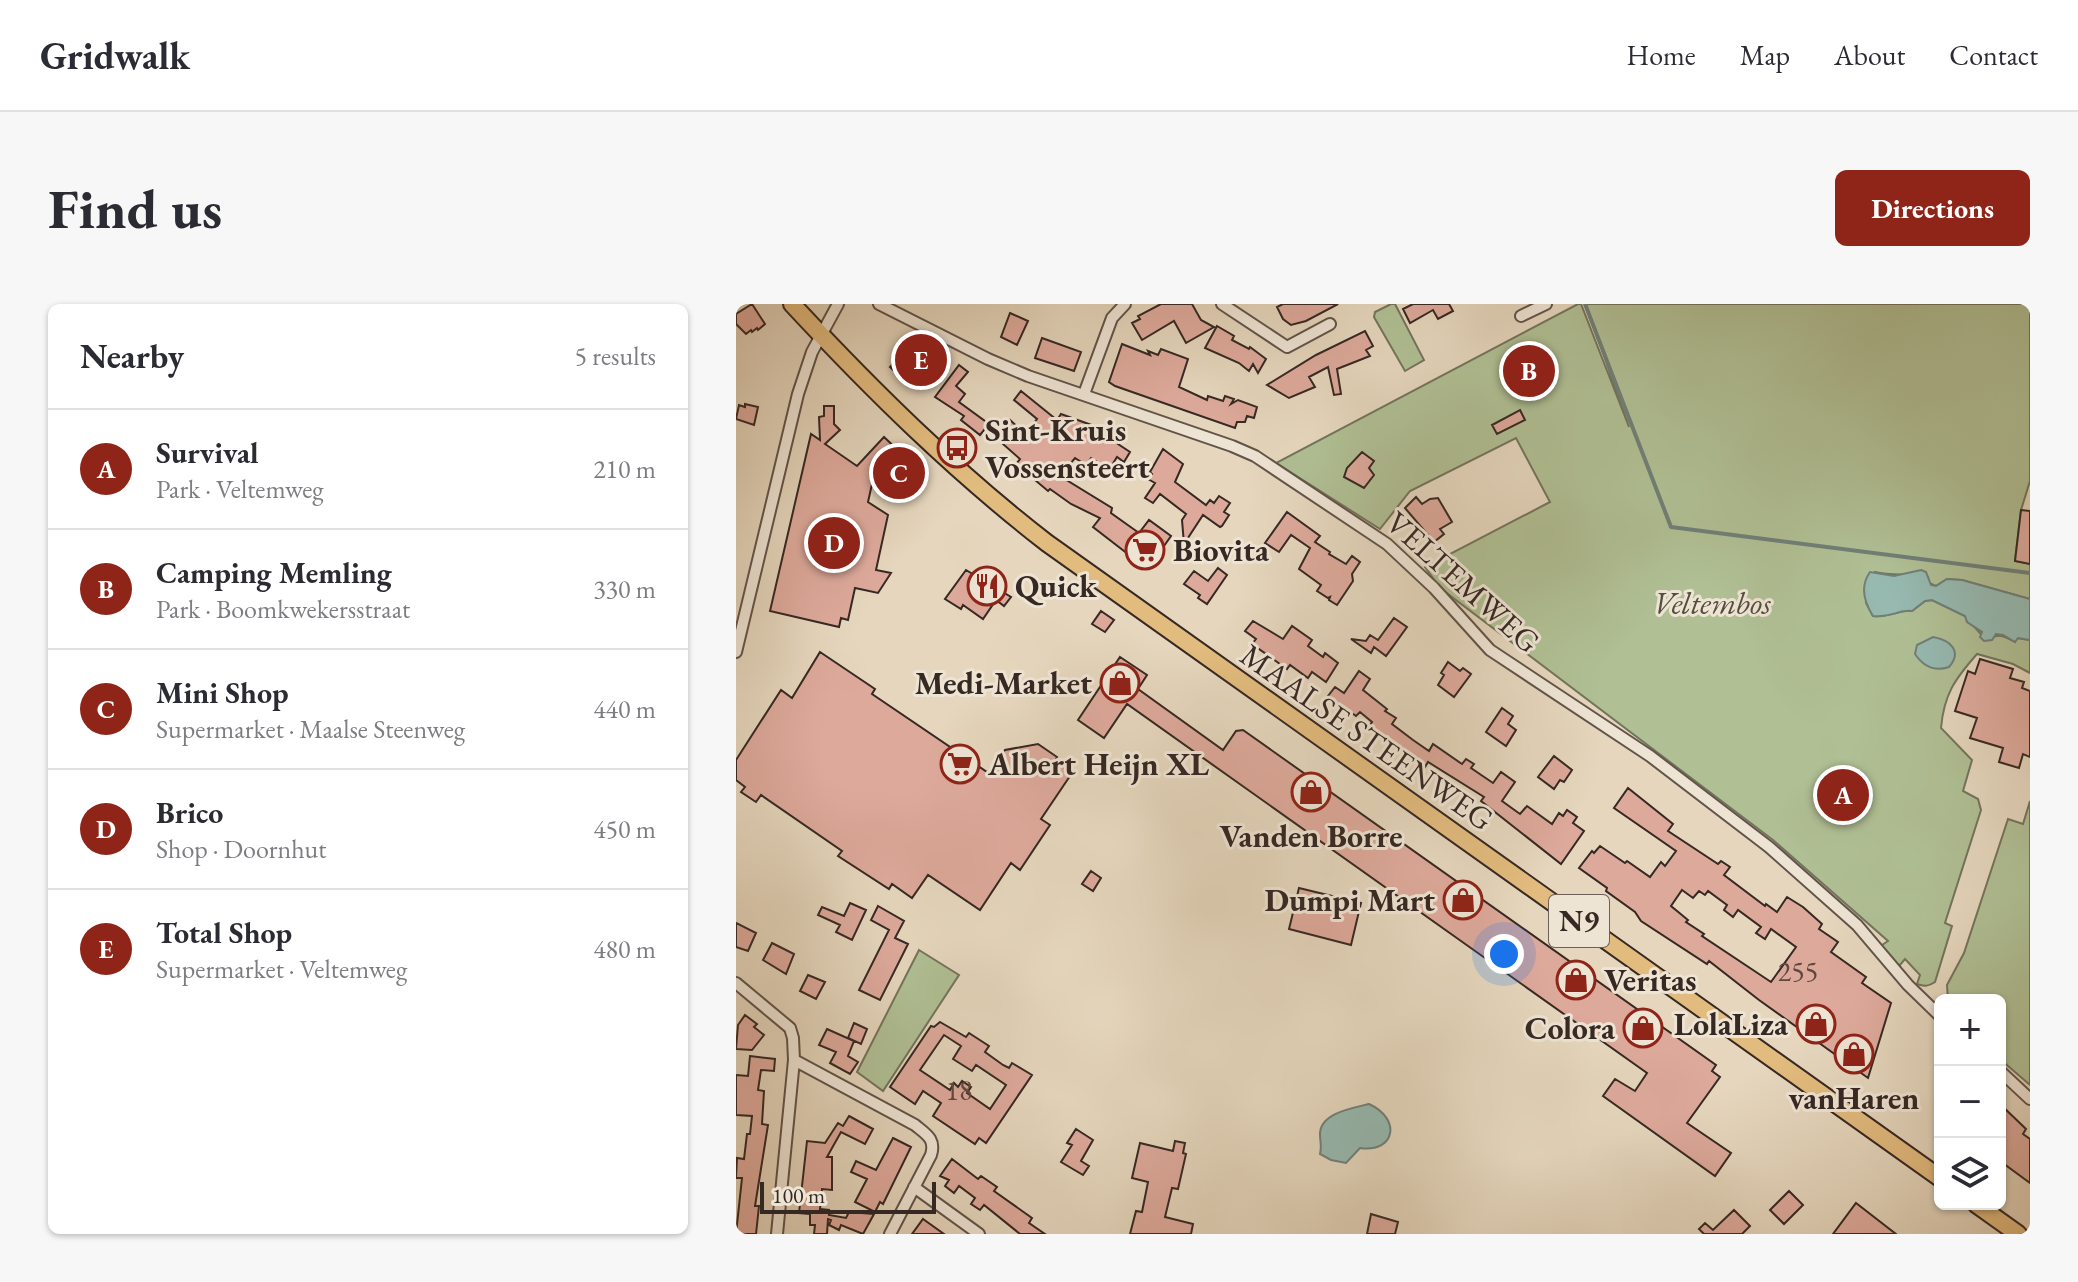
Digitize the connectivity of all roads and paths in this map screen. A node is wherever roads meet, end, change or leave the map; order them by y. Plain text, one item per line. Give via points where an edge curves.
1 (792, 304) edge
2 (838, 304) edge
3 (879, 304) edge
4 (1125, 304) edge
5 (1222, 304) edge
6 (1546, 304) edge
7 (1521, 316) dead end
8 (1330, 324) dead end
9 (820, 334) junction
10 (1084, 394) junction
11 (736, 652) edge
12 (736, 983) edge
13 (1934, 1010) edge
14 (794, 1060) junction
15 (2006, 1077) edge
16 (2030, 1099) edge
17 (1934, 1174) edge
18 (914, 1187) junction
19 (1984, 1210) edge
20 (777, 1234) edge
21 (890, 1234) edge
22 (979, 1234) edge
23 (2018, 1234) edge

1 - 9 main road, MAALSE STEENWEG / N9
2 - 9 street
3 - 10 street, VELTEMWEG via 988,359
4 - 10 street via 1112,318
5 - 8 street via 1287,347
6 - 7 street
9 - 11 street via 798,394
9 - 17 main road, MAALSE STEENWEG / N9 via 945,459 1047,543
10 - 13 street, VELTEMWEG via 1255,456 1387,544 1490,650 1650,756 1769,847 1857,925
12 - 14 street via 790,1028
14 - 18 street via 931,1138 931,1155
14 - 20 street
15 - 16 street
18 - 21 street
18 - 22 street
19 - 23 main road

